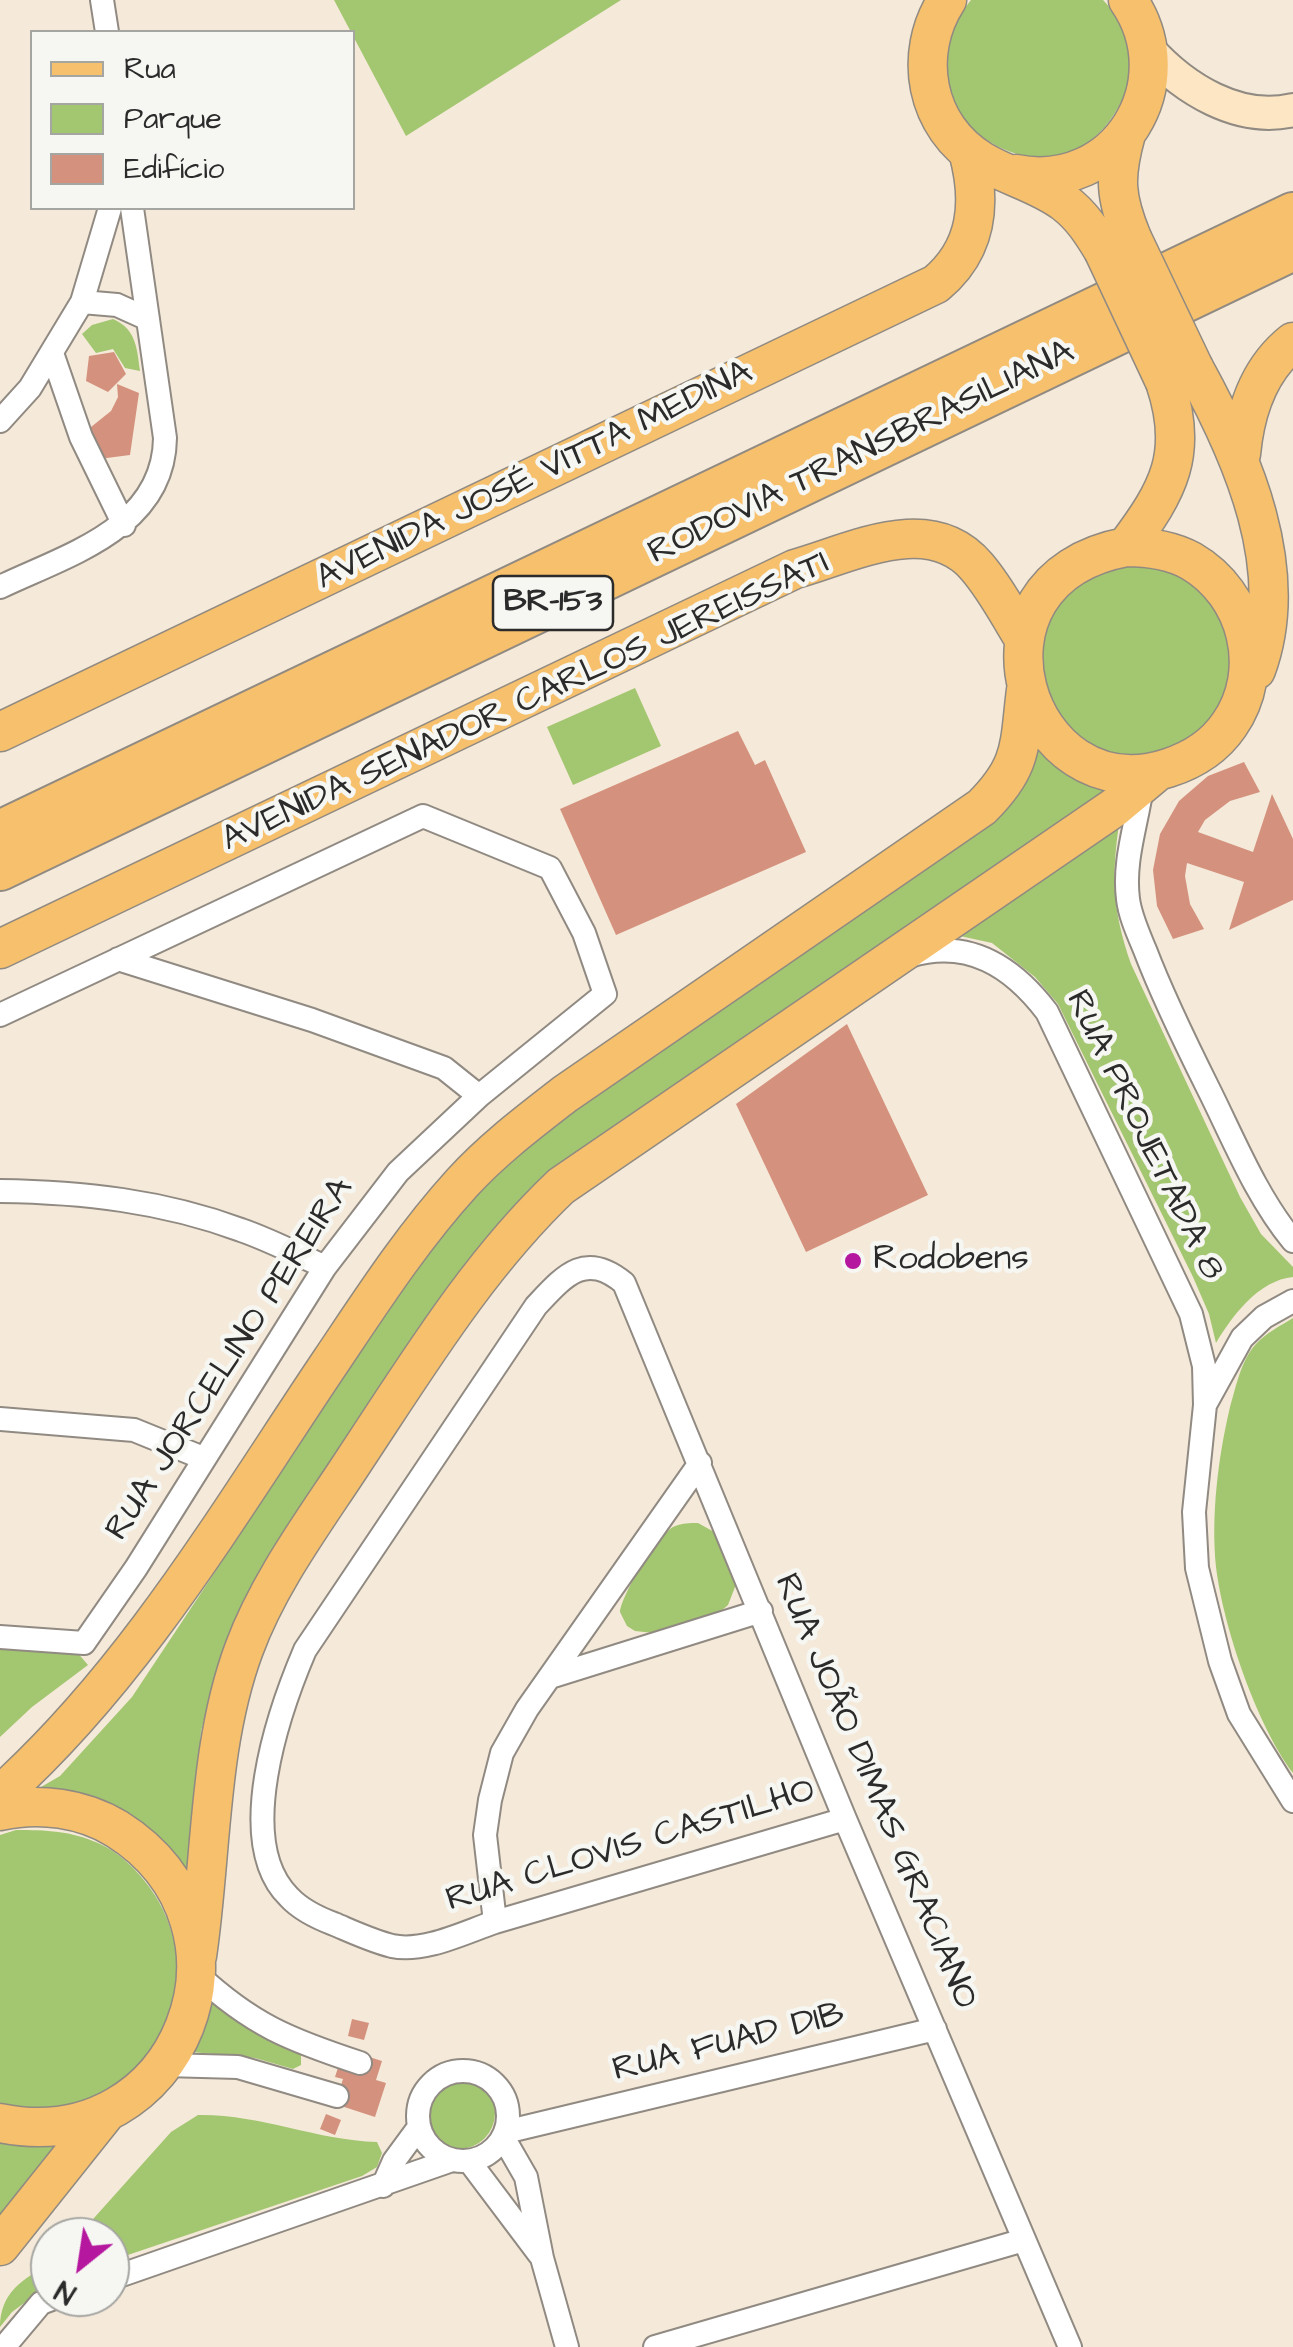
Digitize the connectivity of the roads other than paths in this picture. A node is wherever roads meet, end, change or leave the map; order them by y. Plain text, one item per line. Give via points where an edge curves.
1 (102, 0) edge
2 (947, 0) edge
3 (1128, 0) edge
4 (106, 30) edge
5 (1148, 49) junction
6 (1293, 110) edge
7 (1126, 134) junction
8 (968, 151) junction
9 (1004, 171) junction
10 (109, 210) edge
11 (132, 210) edge
12 (1293, 214) edge
13 (1118, 244) junction
14 (1293, 249) edge
15 (82, 302) junction
16 (148, 319) junction
17 (1293, 342) edge
18 (52, 353) junction
19 (1180, 375) junction
20 (0, 421) edge
21 (1241, 454) junction
22 (124, 525) junction
23 (1126, 547) junction
24 (0, 587) edge
25 (1024, 639) junction
26 (1246, 689) junction
27 (1026, 690) junction
28 (0, 732) edge
29 (1150, 779) junction
30 (0, 832) edge
31 (0, 870) edge
32 (0, 949) edge
33 (118, 959) junction
34 (892, 961) junction
35 (0, 1015) edge
36 (479, 1096) junction
37 (0, 1191) edge
38 (1293, 1241) edge
39 (325, 1267) junction
40 (608, 1270) joint
41 (1293, 1300) edge
42 (1205, 1404) junction
43 (0, 1418) edge
44 (203, 1458) junction
45 (700, 1463) junction
46 (761, 1611) junction
47 (0, 1637) edge
48 (550, 1678) junction
49 (0, 1795) edge
50 (1293, 1802) edge
51 (0, 1810) edge
52 (845, 1819) junction
53 (495, 1922) junction
54 (197, 1965) junction
55 (935, 2029) junction
56 (312, 2048) junction
57 (360, 2063) dead end
58 (165, 2065) junction
59 (302, 2087) junction
60 (337, 2096) dead end
61 (106, 2113) junction
62 (0, 2124) edge
63 (505, 2126) junction
64 (419, 2128) junction
65 (460, 2160) junction
66 (382, 2186) junction
67 (1024, 2240) junction
68 (0, 2246) edge
69 (542, 2258) junction
70 (130, 2272) edge
71 (30, 2315) edge
72 (4, 2347) edge
73 (567, 2347) edge
74 (654, 2347) edge
75 (1070, 2347) edge

1 - 4 street
2 - 8 main road via 929,40 928,81 941,120
3 - 5 main road
5 - 6 street via 1182,82 1232,106 1272,115
5 - 7 main road via 1144,102
7 - 9 main road via 1098,160 1062,174
7 - 13 main road via 1118,160
8 - 9 main road
8 - 28 main road, AVENIDA JOSÉ VITTA MEDINA via 976,191 972,231 955,268 936,284
9 - 13 main road via 1062,200
10 - 15 street
11 - 16 street
12 - 30 highway, RODOVIA TRANSBRASILIANA / BR-153
13 - 19 main road, bridge
14 - 31 highway, RODOVIA TRANSBRASILIANA / BR-153
15 - 16 street via 117,305
15 - 18 street
16 - 22 street via 164,458 151,492
17 - 21 main road via 1261,378
18 - 20 street
18 - 22 street
19 - 21 main road
19 - 23 main road via 1171,472
21 - 26 main road via 1272,552 1274,607 1265,654
22 - 24 street
23 - 25 main road via 1079,561 1059,576 1043,594
23 - 26 main road via 1189,560 1222,587 1248,646
25 - 27 main road
25 - 32 main road, AVENIDA SENADOR CARLOS JEREISSATI via 974,563 950,546 910,537 886,541 796,569
26 - 29 main road via 1210,746
27 - 29 main road via 1048,732 1076,756
27 - 49 main road via 1018,756 1005,784 982,806 566,1094 463,1182 381,1286 136,1646 63,1734
29 - 34 main road
29 - 38 street via 1128,856 1128,902 1154,980 1261,1194
33 - 35 street
33 - 36 street via 444,1068
33 - 36 street, RUA JORCELINO PEREIRA via 423,816 550,868 584,933 604,994
34 - 42 street, RUA PROJETADA 8 via 964,950 1005,968 1046,1012 1192,1314
34 - 54 main road via 561,1186 459,1304 300,1542 244,1648 224,1724
36 - 39 street, RUA JORCELINO PEREIRA via 398,1172
37 - 39 street via 88,1193 153,1205 240,1229
39 - 44 street, RUA JORCELINO PEREIRA
40 - 45 street, RUA JOÃO DIMAS GRACIANO via 624,1283
40 - 53 street, RUA CLOVIS CASTILHO via 590,1266 570,1274 536,1306 305,1650 283,1701 266,1780 264,1840 271,1869 288,1896 314,1916 396,1947 438,1942
41 - 42 street via 1242,1338
42 - 50 street via 1194,1512 1204,1602 1239,1714
43 - 44 street via 134,1430
44 - 47 street, RUA JORCELINO PEREIRA via 84,1643
45 - 46 street, RUA JOÃO DIMAS GRACIANO
45 - 48 street
46 - 48 street
46 - 52 street, RUA JOÃO DIMAS GRACIANO
48 - 53 street via 502,1753 490,1800 485,1836
51 - 54 main road via 62,1808 103,1820 140,1844 188,1914
52 - 53 street, RUA CLOVIS CASTILHO
52 - 55 street, RUA JOÃO DIMAS GRACIANO
54 - 56 street via 224,1998 266,2028
54 - 58 main road via 193,2006
55 - 63 street, RUA FUAD DIB via 540,2126
55 - 67 street, RUA JOÃO DIMAS GRACIANO
56 - 57 street
56 - 59 street
58 - 59 street via 238,2067
58 - 61 main road
59 - 60 street
61 - 62 main road via 67,2126
61 - 68 main road
63 - 64 street via 504,2097 479,2074 457,2071 427,2088
63 - 65 street via 482,2157
63 - 69 street via 526,2177
64 - 65 street via 431,2148
64 - 66 street
65 - 66 street
65 - 69 street
66 - 70 street
67 - 74 street
67 - 75 street, RUA JOÃO DIMAS GRACIANO
69 - 73 street
71 - 72 street

